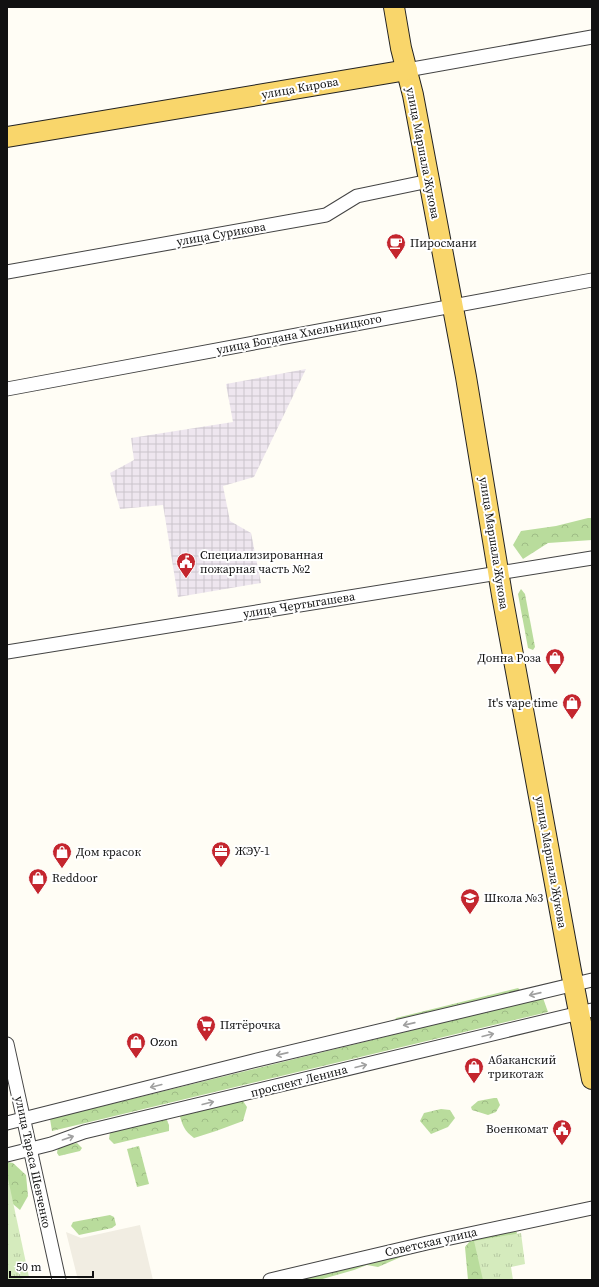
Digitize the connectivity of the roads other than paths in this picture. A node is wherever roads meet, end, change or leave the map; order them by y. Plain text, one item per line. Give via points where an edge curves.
1 (394, 7) edge
2 (592, 36) edge
3 (407, 70) junction
4 (7, 137) edge
5 (429, 181) junction
6 (7, 272) edge
7 (592, 280) edge
8 (452, 305) junction
9 (7, 389) edge
10 (592, 558) edge
11 (498, 573) junction
12 (7, 652) edge
13 (583, 982) edge
14 (585, 1012) edge
15 (7, 1044) edge
16 (592, 1079) edge
17 (24, 1119) junction
18 (7, 1124) edge
19 (31, 1149) junction
20 (7, 1155) edge
21 (592, 1208) edge
22 (59, 1280) edge
23 (270, 1280) edge

1 - 3 main road, улица Маршала Жукова
2 - 3 street, улица Кирова
3 - 4 main road, улица Кирова
3 - 5 main road, улица Маршала Жукова
5 - 6 street, улица Сурикова via 357,196 326,215
5 - 8 main road, улица Маршала Жукова
7 - 8 street, улица Богдана Хмельницкого
8 - 9 street, улица Богдана Хмельницкого
8 - 11 main road, улица Маршала Жукова
10 - 11 street, улица Чертыгашева
11 - 12 street, улица Чертыгашева
11 - 13 main road, улица Маршала Жукова
13 - 14 main road, улица Маршала Жукова
13 -> 17 street
14 - 16 main road, улица Маршала Жукова
19 -> 14 street, проспект Ленина via 84,1132
15 - 17 street, улица Тараса Шевченко
17 - 18 street
17 - 19 street, улица Тараса Шевченко
19 - 20 street, проспект Ленина
19 - 22 street, улица Тараса Шевченко
21 - 23 street, Советская улица via 426,1243

